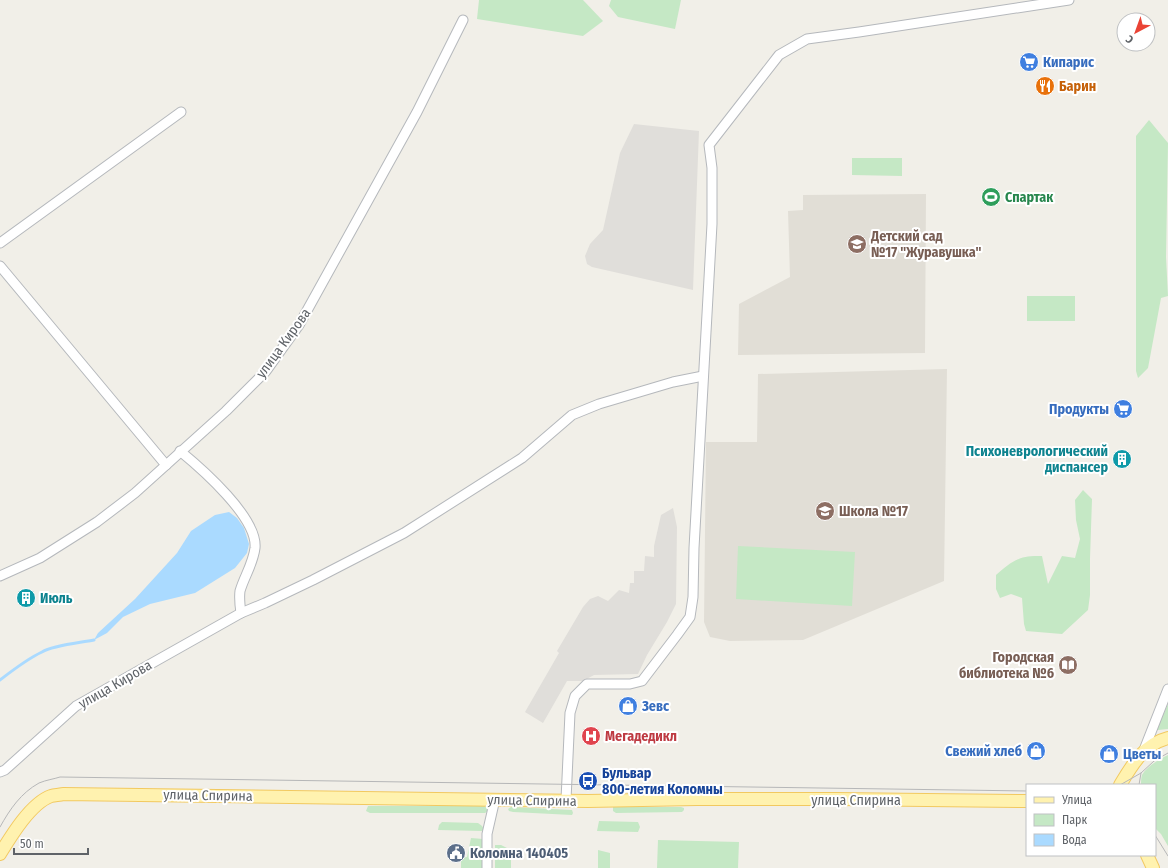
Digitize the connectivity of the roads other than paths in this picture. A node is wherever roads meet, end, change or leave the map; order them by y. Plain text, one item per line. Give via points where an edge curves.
1 (1069, 0) edge
2 (463, 20) dead end
3 (181, 112) dead end
4 (0, 243) edge
5 (0, 266) edge
6 (703, 376) junction
7 (180, 451) junction
8 (166, 465) junction
9 (0, 576) edge
10 (241, 613) junction
11 (1168, 689) edge
12 (1168, 738) edge
13 (1144, 750) junction
14 (0, 772) edge
15 (1121, 784) edge
16 (495, 799) junction
17 (566, 800) junction
18 (1026, 801) edge
19 (0, 854) edge
20 (1147, 856) edge
21 (487, 868) edge
22 (1153, 868) edge

1 - 6 street via 807,39 779,55 708,145 712,168 712,224
2 - 7 street, улица Кирова via 417,112 299,325 266,371 226,411
3 - 4 street
5 - 8 street
6 - 10 street, улица Кирова via 673,382 599,404 572,415 522,458 404,533 313,580
6 - 17 street via 690,617 642,681 630,684 587,684 575,696 570,713
7 - 8 street, улица Кирова
7 - 10 street via 228,496 250,527 255,547 240,592
8 - 9 street, улица Кирова via 97,522 40,558
10 - 14 street, улица Кирова via 76,706
11 - 13 street
12 - 13 main road
13 - 15 main road via 1131,765
16 - 17 main road, улица Спирина
16 - 19 main road, улица Спирина via 64,794 50,796 39,804 18,824
16 - 21 street via 487,834
17 - 18 main road, улица Спирина
20 - 22 main road

